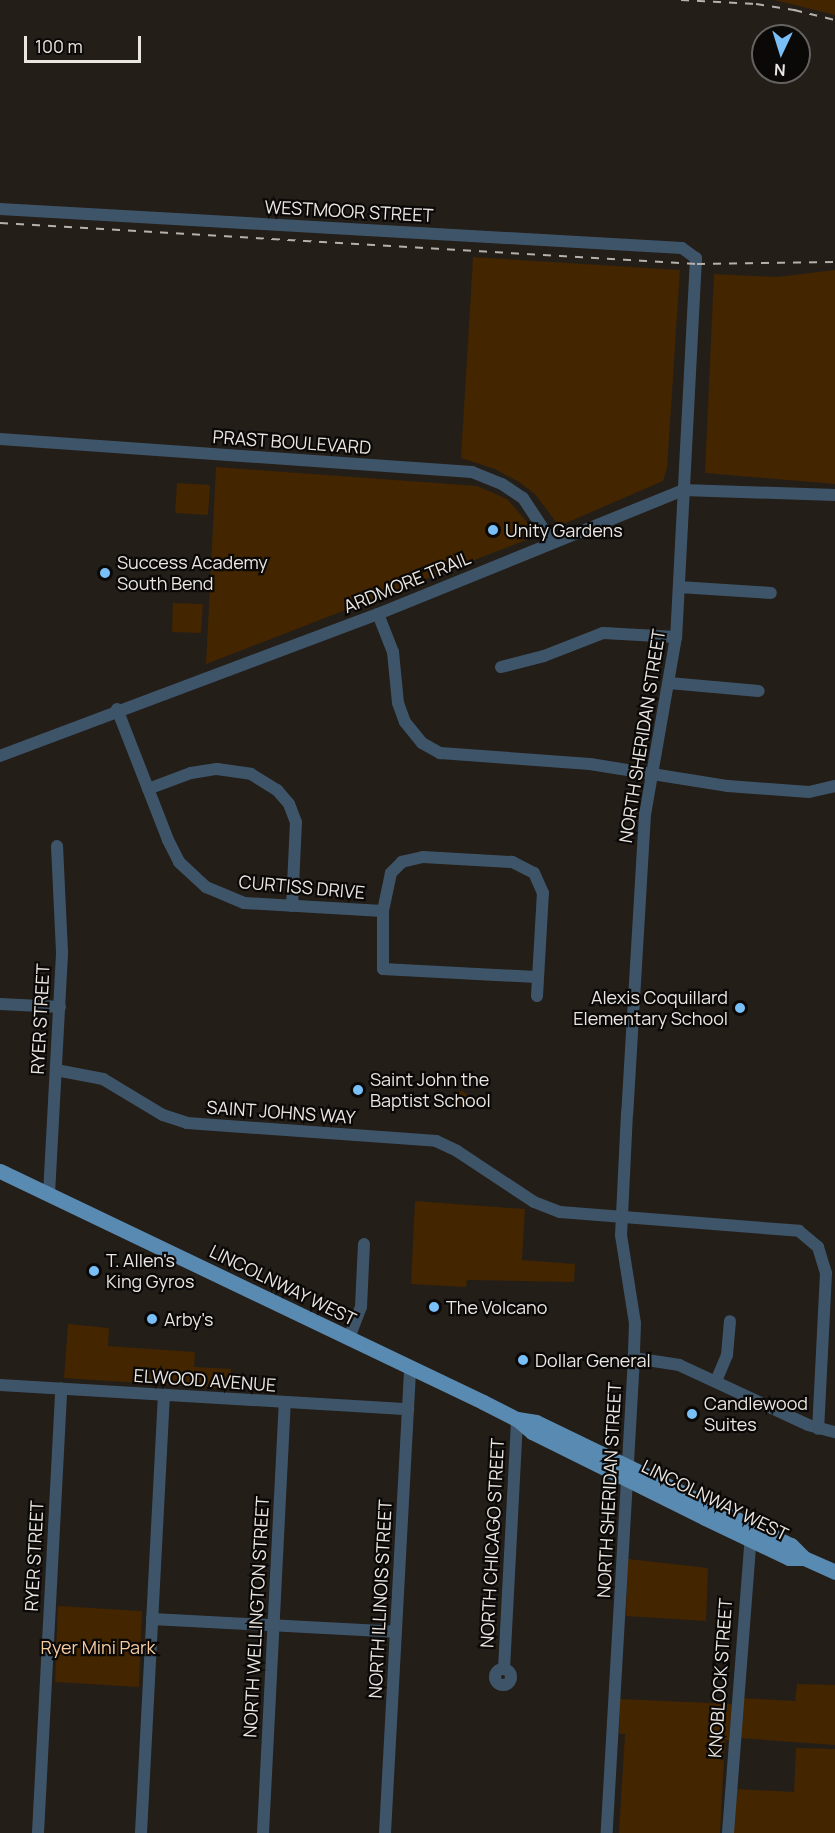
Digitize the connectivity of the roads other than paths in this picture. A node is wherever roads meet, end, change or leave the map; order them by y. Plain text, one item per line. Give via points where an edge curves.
1 (0, 209) edge
2 (694, 254) joint
3 (0, 439) edge
4 (683, 489) junction
5 (835, 495) edge
6 (552, 542) junction
7 (680, 586) junction
8 (771, 592) dead end
9 (378, 614) junction
10 (676, 637) junction
11 (501, 667) dead end
12 (669, 683) junction
13 (759, 691) dead end
14 (117, 710) junction
15 (0, 756) edge
16 (651, 775) junction
17 (835, 786) edge
18 (148, 789) junction
19 (57, 846) dead end
20 (292, 906) junction
21 (383, 911) junction
22 (537, 977) junction
23 (537, 996) dead end
24 (0, 1004) edge
25 (60, 1007) junction
26 (56, 1070) junction
27 (0, 1171) edge
28 (49, 1194) junction
29 (621, 1217) junction
30 (364, 1244) dead end
31 (730, 1321) dead end
32 (349, 1338) junction
33 (634, 1358) junction
34 (410, 1367) junction
35 (716, 1381) junction
36 (0, 1385) edge
37 (61, 1389) junction
38 (164, 1395) junction
39 (285, 1403) junction
40 (408, 1409) junction
41 (517, 1419) junction
42 (818, 1429) junction
43 (835, 1432) edge
44 (627, 1473) junction
45 (751, 1533) junction
46 (835, 1572) edge
47 (152, 1619) junction
48 (274, 1626) junction
49 (396, 1632) junction
50 (504, 1669) dead end
51 (38, 1833) edge
52 (141, 1833) edge
53 (263, 1833) edge
54 (385, 1833) edge
55 (607, 1833) edge
56 (728, 1833) edge

1 - 2 street, WESTMOOR STREET via 682,248
2 - 4 street, NORTH SHERIDAN STREET via 697,264
3 - 6 street, PRAST BOULEVARD via 472,472 523,498
4 - 5 street, ARDMORE TRAIL
4 - 6 street, ARDMORE TRAIL
4 - 7 street, NORTH SHERIDAN STREET
6 - 9 street, ARDMORE TRAIL
7 - 8 street
7 - 10 street, NORTH SHERIDAN STREET
9 - 14 street, ARDMORE TRAIL
9 - 16 street via 393,652 398,703 405,722 431,749 452,756 590,764
10 - 11 street via 603,633 536,659
10 - 12 street, NORTH SHERIDAN STREET
12 - 13 street
12 - 16 street, NORTH SHERIDAN STREET
14 - 15 street, ARDMORE TRAIL
14 - 18 street, CURTISS DRIVE
16 - 17 street via 809,792
16 - 29 street, NORTH SHERIDAN STREET via 644,828
18 - 20 street, CURTISS DRIVE via 179,862 206,887 244,903
18 - 20 street via 191,773 217,769 251,774 277,790 289,804 296,822
19 - 25 street, RYER STREET via 62,952
20 - 21 street, CURTISS DRIVE
21 - 22 street via 383,969
21 - 22 street via 389,878 396,866 410,859 521,864 534,873 543,893
22 - 23 street
24 - 25 street
25 - 26 street, RYER STREET
26 - 28 street, RYER STREET
26 - 29 street, SAINT JOHNS WAY via 103,1078 163,1115 187,1123 427,1139 457,1151 541,1206 571,1214
27 - 28 main road, LINCOLNWAY WEST
28 - 32 main road, LINCOLNWAY WEST
29 - 33 street, NORTH SHERIDAN STREET via 621,1249 634,1323
29 - 42 street, SAINT JOHNS WAY via 784,1227 799,1230 812,1240 825,1264
30 - 32 street via 361,1307
31 - 35 street via 727,1355
32 - 34 main road, LINCOLNWAY WEST
33 - 35 street via 679,1365
33 - 44 street, NORTH SHERIDAN STREET
34 - 40 street, NORTH ILLINOIS STREET
34 - 41 main road, LINCOLNWAY WEST
35 - 42 street
36 - 37 street, ELWOOD AVENUE
37 - 38 street, ELWOOD AVENUE
37 - 51 street, RYER STREET
38 - 39 street, ELWOOD AVENUE
38 - 47 street
39 - 40 street, ELWOOD AVENUE
39 - 48 street, NORTH WELLINGTON STREET
40 - 49 street, NORTH ILLINOIS STREET
41 - 44 main road, LINCOLNWAY WEST via 532,1432
41 - 50 street, NORTH CHICAGO STREET
42 - 43 street
44 - 45 main road, LINCOLNWAY WEST
44 - 55 street, NORTH SHERIDAN STREET
45 - 46 main road, LINCOLNWAY WEST via 789,1558 804,1558
45 - 56 street, KNOBLOCK STREET
47 - 48 street
47 - 52 street
48 - 49 street
48 - 53 street, NORTH WELLINGTON STREET
49 - 54 street, NORTH ILLINOIS STREET

